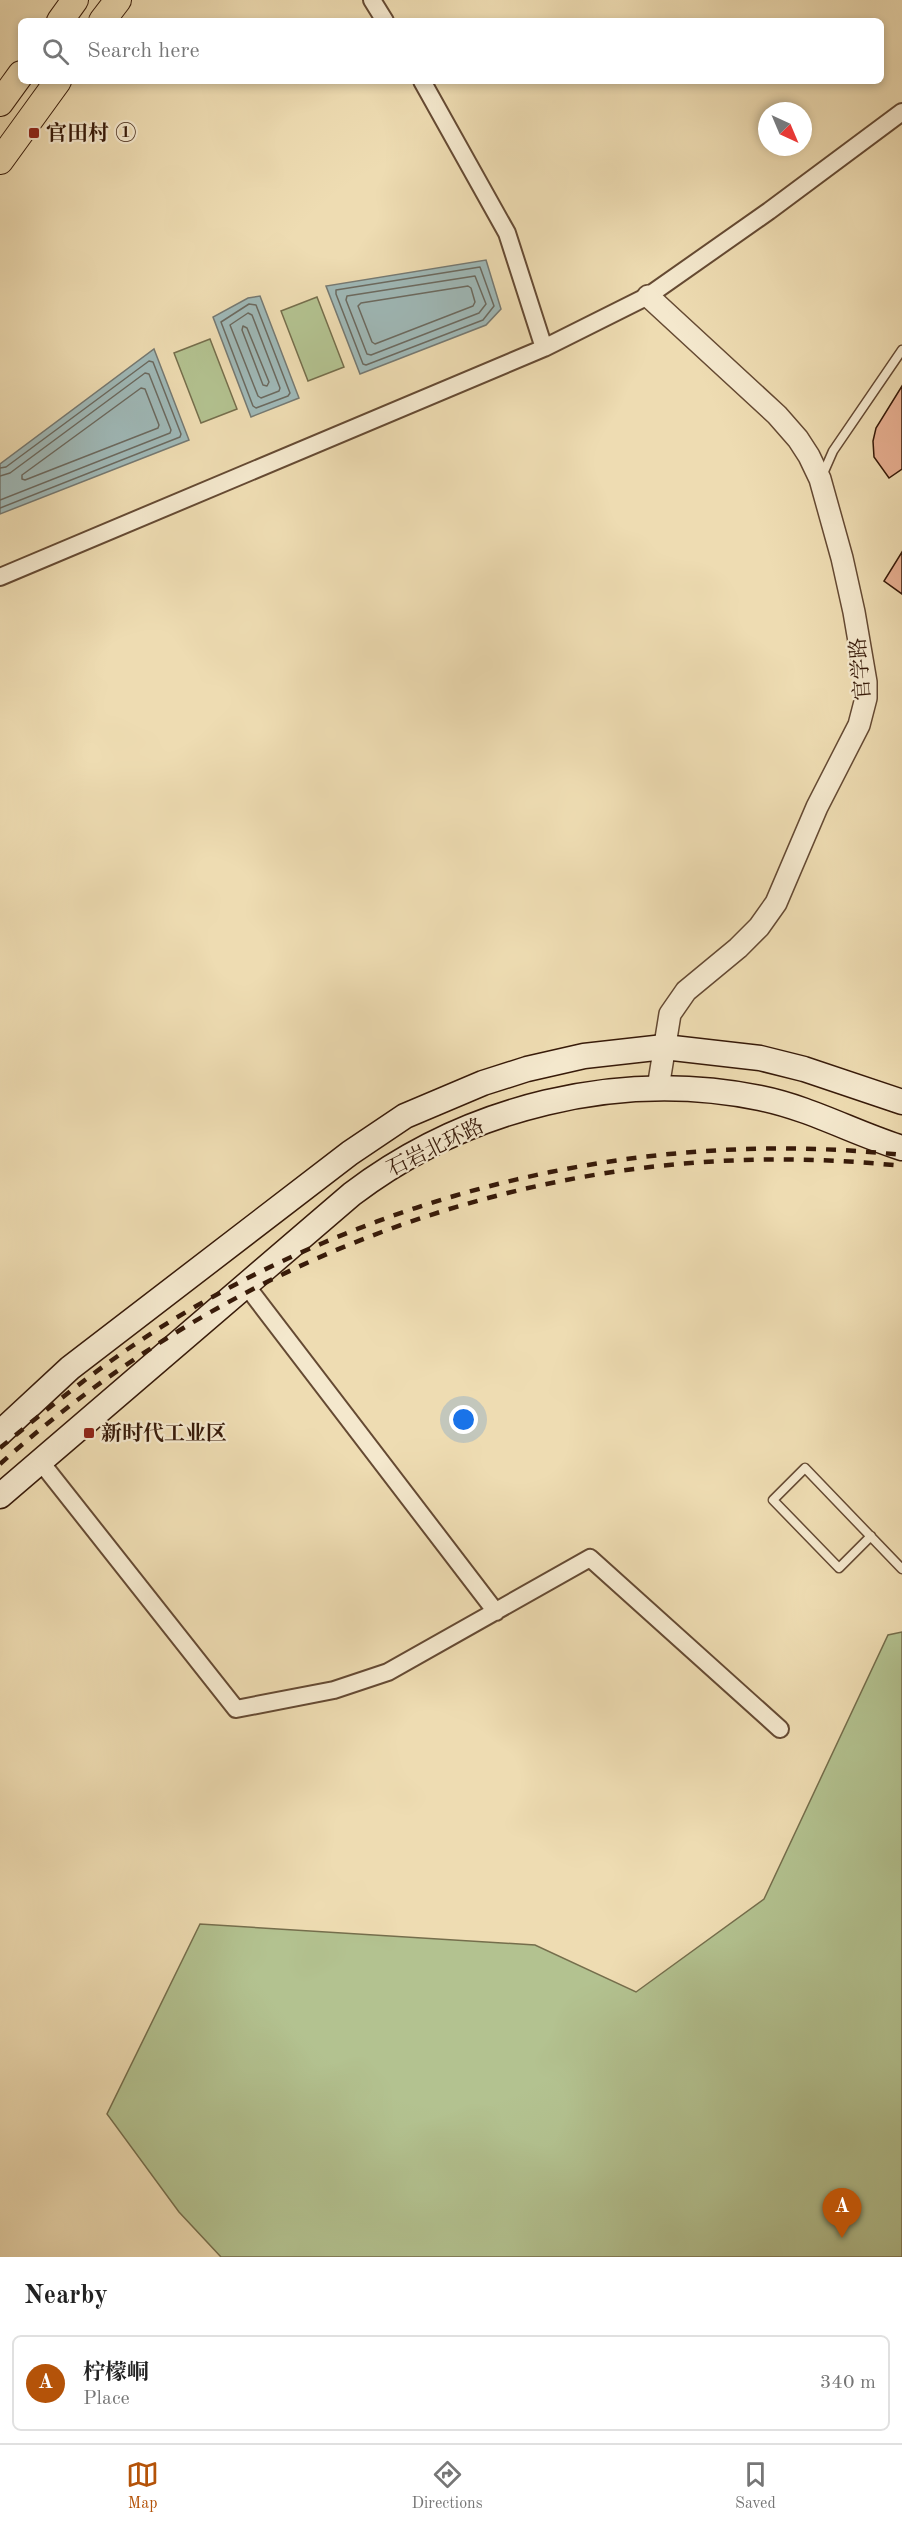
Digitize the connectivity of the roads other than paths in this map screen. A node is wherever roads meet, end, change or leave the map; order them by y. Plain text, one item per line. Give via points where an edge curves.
1 (75, 0) edge
2 (118, 0) edge
3 (372, 0) edge
4 (62, 18) edge
5 (104, 18) edge
6 (383, 18) edge
7 (18, 78) edge
8 (56, 84) edge
9 (424, 84) edge
10 (0, 103) edge
11 (902, 112) edge
12 (0, 160) edge
13 (648, 296) junction
14 (544, 348) junction
15 (902, 350) edge
16 (820, 479) junction
17 (0, 577) edge
18 (664, 1047) junction
19 (658, 1088) junction
20 (902, 1102) edge
21 (902, 1148) edge
22 (245, 1284) junction
23 (0, 1433) edge
24 (40, 1461) junction
25 (0, 1496) edge
26 (871, 1536) junction
27 (902, 1569) edge
28 (496, 1612) junction
29 (780, 1729) dead end

1 - 4 main road
2 - 5 main road
3 - 6 street
7 - 10 main road
8 - 12 main road
9 - 14 street via 507,233
11 - 13 street
13 - 14 street
13 - 16 street, 官学路 via 777,415 798,439
14 - 17 street
15 - 16 lane via 833,451
16 - 18 street, 官学路 via 854,612 866,682 864,712 776,903 738,948 686,991 670,1014
18 - 19 street, 官学路
18 - 20 main road, 石岩北环路 via 760,1058
18 - 23 main road, 石岩北环路 via 584,1056 527,1069 405,1116 350,1153 70,1368
19 - 21 main road, 石岩北环路 via 716,1090 762,1098
19 - 22 main road, 石岩北环路 via 593,1093 543,1103 494,1118 414,1152 381,1173
22 - 24 main road, 石岩北环路
22 - 28 street
24 - 25 main road, 石岩北环路
24 - 28 street via 237,1709 334,1690 388,1672
26 - 26 lane via 839,1568 773,1500 805,1468
26 - 27 lane
28 - 29 street via 590,1558

